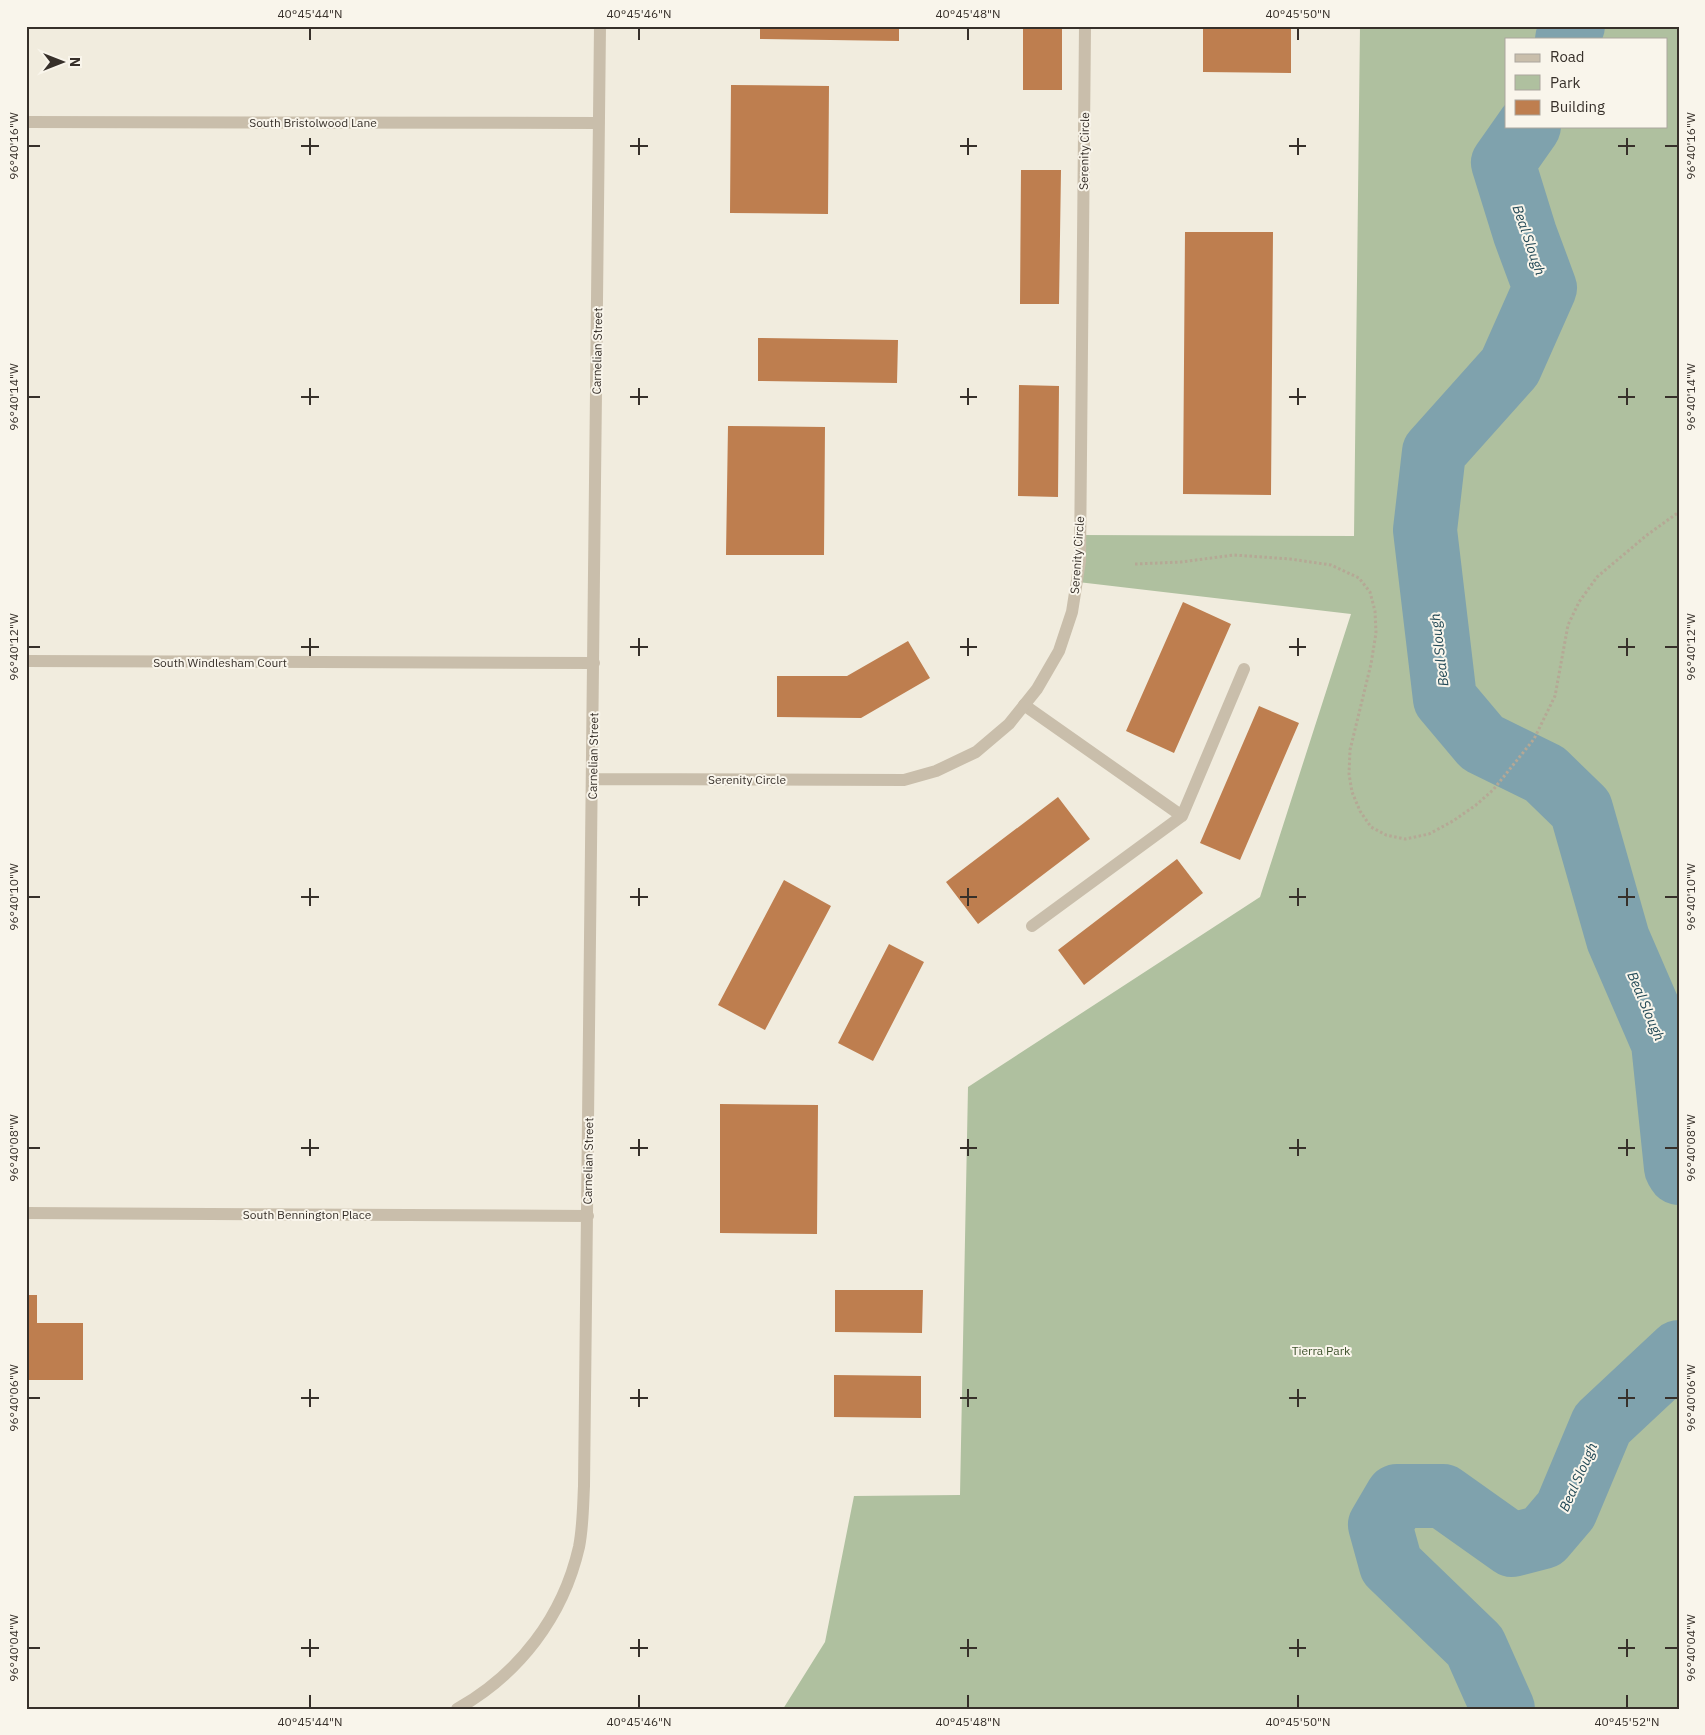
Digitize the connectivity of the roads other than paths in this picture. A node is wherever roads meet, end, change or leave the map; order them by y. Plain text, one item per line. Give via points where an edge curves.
1 (600, 26) edge
2 (1085, 26) edge
3 (26, 122) edge
4 (599, 123) junction
5 (26, 661) edge
6 (594, 663) junction
7 (1244, 669) dead end
8 (1024, 705) junction
9 (592, 779) junction
10 (1182, 816) junction
11 (1032, 926) dead end
12 (26, 1212) edge
13 (588, 1216) junction
14 (457, 1709) edge

1 - 4 street, Carnelian Street
2 - 8 street, Serenity Circle via 1078,575 1072,612 1059,651
3 - 4 street, South Bristolwood Lane
4 - 6 street, Carnelian Street
5 - 6 street, South Windlesham Court
6 - 9 street, Carnelian Street
7 - 10 street
8 - 9 street, Serenity Circle via 1009,724 976,752 936,771 904,780
8 - 10 street
9 - 13 street, Carnelian Street
10 - 11 street
12 - 13 street, South Bennington Place
13 - 14 street, Carnelian Street via 584,1486 579,1545 566,1588 546,1627 512,1669 478,1697

